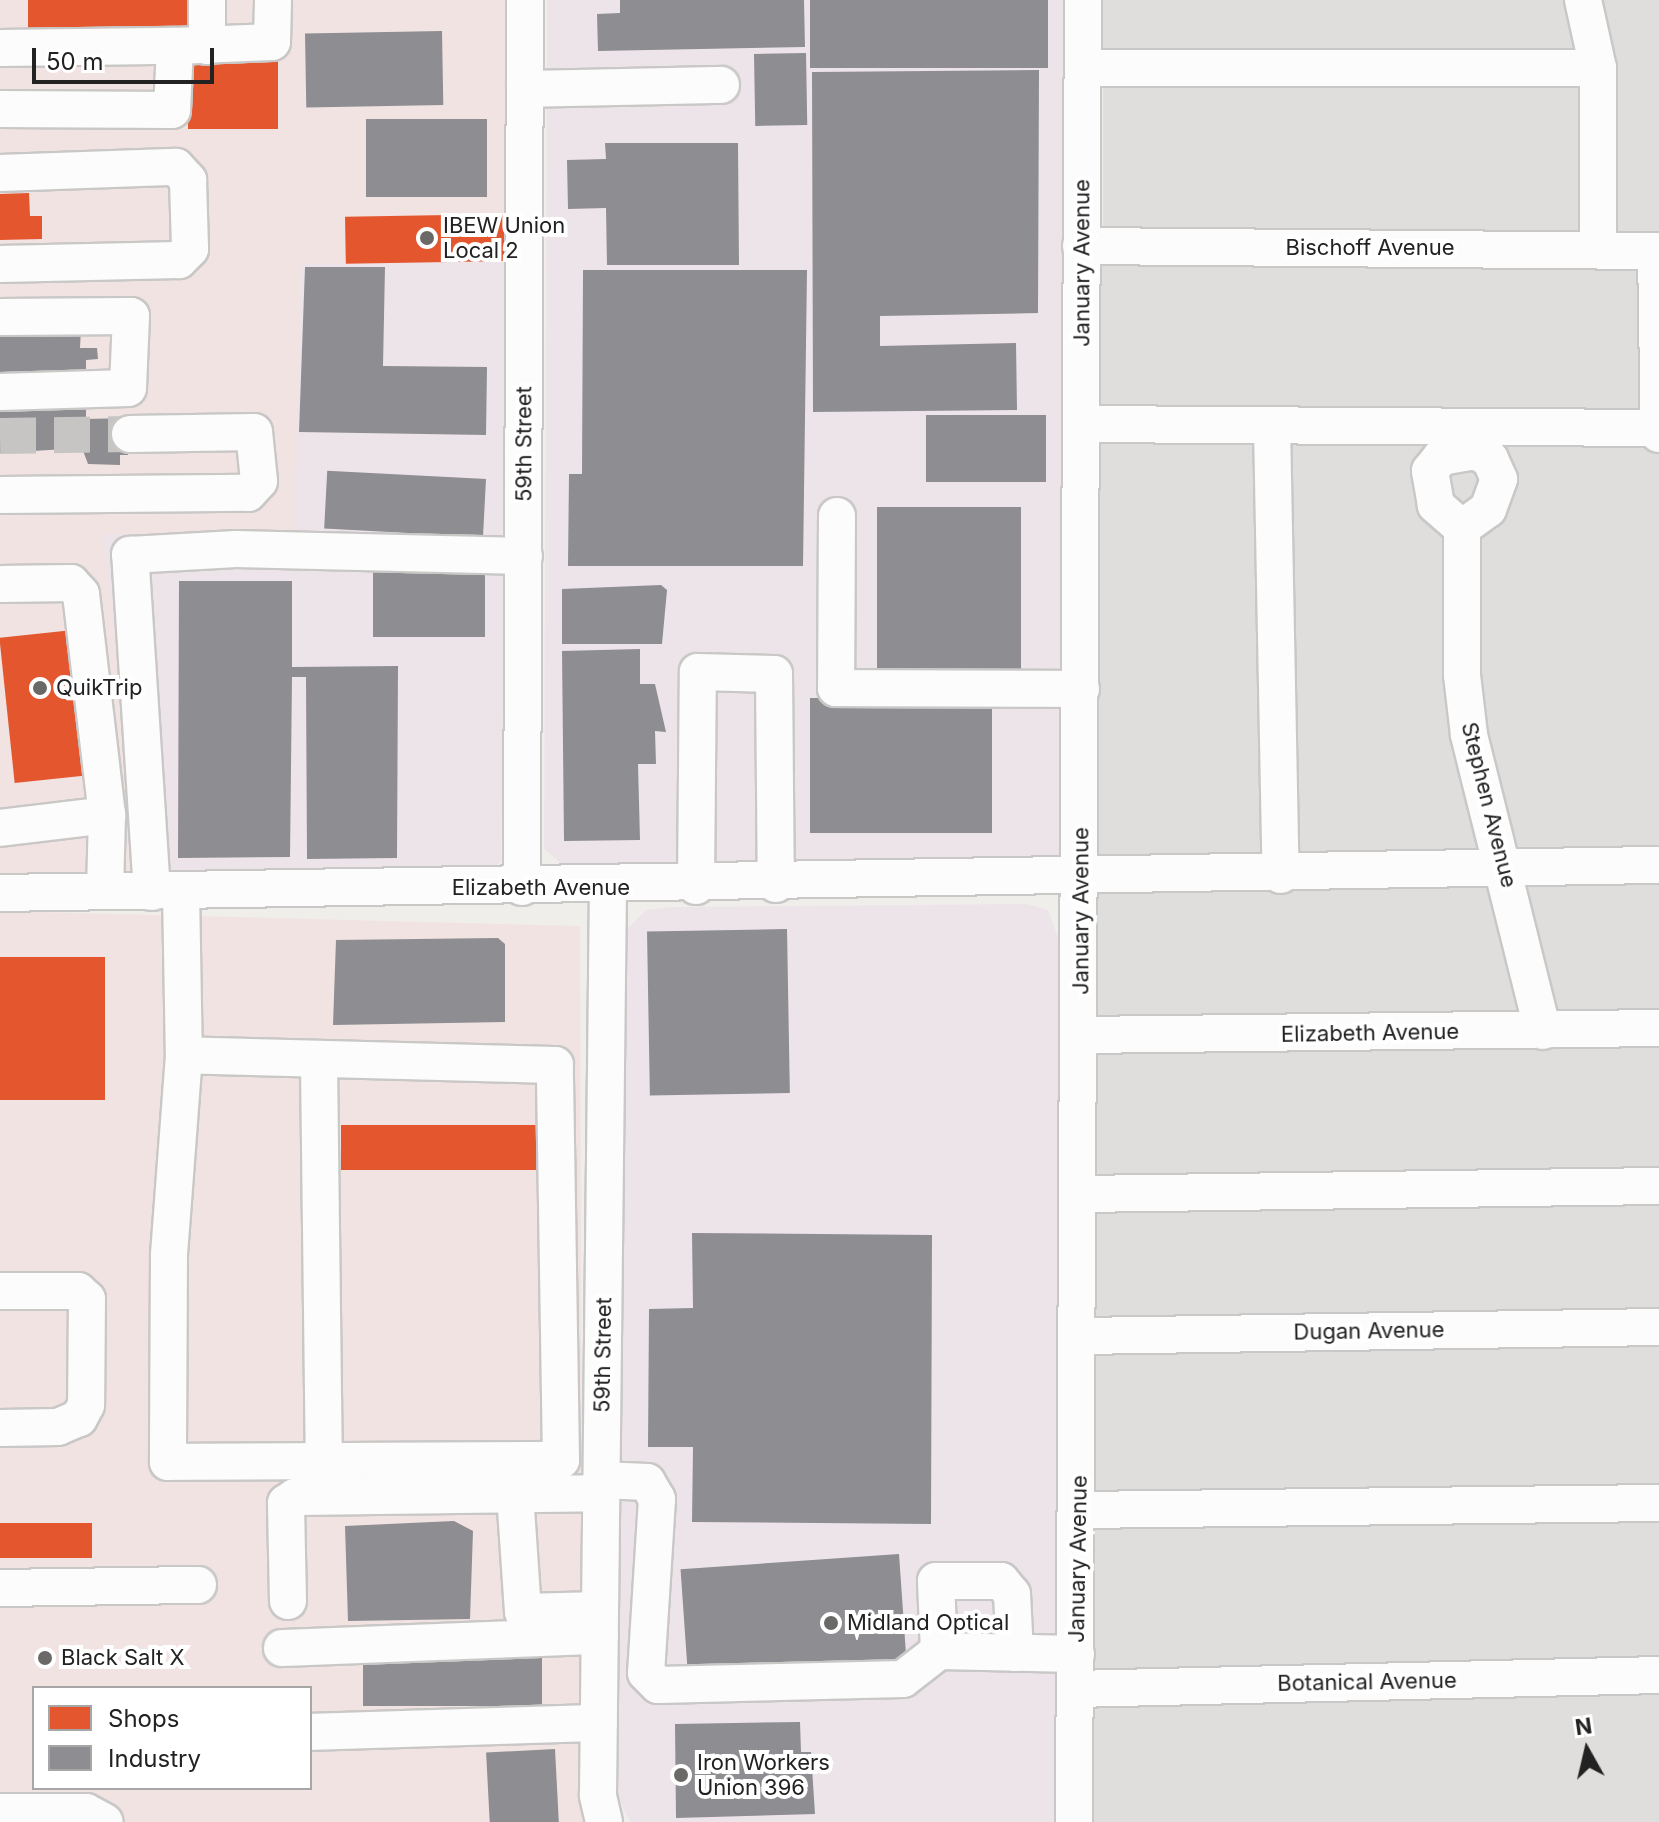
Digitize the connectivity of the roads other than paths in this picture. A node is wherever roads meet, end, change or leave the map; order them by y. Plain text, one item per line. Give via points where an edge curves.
1 (207, 0) edge
2 (273, 0) edge
3 (525, 0) edge
4 (1083, 0) edge
5 (1583, 0) edge
6 (191, 46) junction
7 (0, 48) edge
8 (1083, 68) junction
9 (1598, 68) junction
10 (721, 85) dead end
11 (525, 89) junction
12 (0, 109) edge
13 (0, 173) edge
14 (1081, 246) junction
15 (1598, 250) junction
16 (1658, 251) edge
17 (0, 264) edge
18 (0, 317) edge
19 (0, 392) edge
20 (1082, 424) junction
21 (1272, 426) junction
22 (1658, 431) edge
23 (146, 433) tunnel mouth
24 (0, 495) edge
25 (837, 516) dead end
26 (1462, 528) dead end
27 (524, 556) junction
28 (0, 584) edge
29 (1081, 689) junction
30 (107, 815) junction
31 (0, 828) edge
32 (1659, 865) edge
33 (1505, 869) junction
34 (1281, 875) junction
35 (1081, 880) junction
36 (776, 884) junction
37 (696, 886) junction
38 (522, 887) junction
39 (608, 887) junction
40 (105, 891) junction
41 (166, 892) junction
42 (0, 893) edge
43 (1659, 1028) edge
44 (1543, 1031) junction
45 (1080, 1035) junction
46 (184, 1055) junction
47 (319, 1064) junction
48 (1659, 1186) edge
49 (1080, 1194) junction
50 (556, 1229) junction
51 (604, 1229) junction
52 (0, 1291) edge
53 (1659, 1327) edge
54 (1080, 1336) junction
55 (603, 1342) junction
56 (557, 1344) junction
57 (0, 1428) edge
58 (324, 1462) junction
59 (601, 1486) junction
60 (515, 1494) junction
61 (1659, 1503) edge
62 (1079, 1510) junction
63 (601, 1569) junction
64 (651, 1570) junction
65 (198, 1585) dead end
66 (0, 1588) edge
67 (288, 1601) dead end
68 (600, 1623) junction
69 (282, 1648) dead end
70 (939, 1651) junction
71 (1015, 1653) junction
72 (1075, 1672) junction
73 (1659, 1675) edge
74 (599, 1685) junction
75 (658, 1685) junction
76 (599, 1723) junction
77 (312, 1732) edge
78 (0, 1812) edge
79 (105, 1822) edge
80 (604, 1822) edge
81 (1074, 1822) edge

1 - 6 street
2 - 6 street via 272,42
3 - 11 street, 59th Street
4 - 8 street, January Avenue
5 - 9 street
6 - 7 street
6 - 12 street via 175,106 167,112
8 - 9 street
8 - 14 street, January Avenue
9 - 15 street
10 - 11 street
11 - 27 street, 59th Street
13 - 17 street via 176,167 188,180 190,249 179,260
14 - 15 street, Bischoff Avenue
14 - 20 street, January Avenue
15 - 16 street, Bischoff Avenue
16 - 22 street
18 - 19 street via 131,316 128,388
20 - 21 street
20 - 29 street, January Avenue
21 - 22 street
21 - 34 street
23 - 24 street via 180,417 215,416 254,432 259,481 248,493
25 - 29 street via 836,688
26 - 33 street, Stephen Avenue via 1469,735
27 - 38 street, 59th Street
27 - 41 street via 236,549 130,555
28 - 30 street via 77,587
29 - 35 street, January Avenue
30 - 31 street
30 - 40 street
32 - 33 street, Elizabeth Avenue
33 - 34 street, Elizabeth Avenue
33 - 44 street, Stephen Avenue
34 - 35 street, Elizabeth Avenue
35 - 36 street, Elizabeth Avenue
35 - 45 street, January Avenue
36 - 37 street, Elizabeth Avenue
36 - 37 street via 774,674 698,672
37 - 39 street, Elizabeth Avenue
38 - 39 street, Elizabeth Avenue
38 - 41 street, Elizabeth Avenue
39 - 51 street, 59th Street
40 - 41 street, Elizabeth Avenue
40 - 42 street, Elizabeth Avenue
41 - 46 street
43 - 44 street, Elizabeth Avenue
44 - 45 street, Elizabeth Avenue
45 - 49 street, January Avenue
46 - 47 street
46 - 58 street via 169,1244 168,1462
47 - 50 street via 555,1065
47 - 58 street
48 - 49 street
49 - 54 street, January Avenue
50 - 51 street
50 - 56 street
51 - 55 street, 59th Street
52 - 57 street via 78,1291 87,1299 86,1405 79,1418 58,1427
53 - 54 street, Dugan Avenue
54 - 62 street, January Avenue
55 - 56 street
55 - 59 street, 59th Street
56 - 58 street via 561,1460
59 - 60 street
59 - 63 street, 59th Street
59 - 64 street via 647,1482 657,1499
60 - 67 street via 295,1497 286,1503
60 - 68 street via 517,1604 523,1612
61 - 62 street
62 - 72 street, January Avenue
63 - 64 street
63 - 68 street, 59th Street
64 - 75 street via 646,1673
65 - 66 street
68 - 69 street
68 - 74 street, 59th Street
70 - 71 street, Botanical Avenue
70 - 71 street via 936,1581 1001,1581 1012,1594
70 - 75 street via 903,1679
71 - 72 street, Botanical Avenue
72 - 73 street, Botanical Avenue
72 - 81 street, January Avenue
74 - 75 street
74 - 76 street, 59th Street
76 - 77 street
76 - 80 street, 59th Street
78 - 79 street via 86,1812

